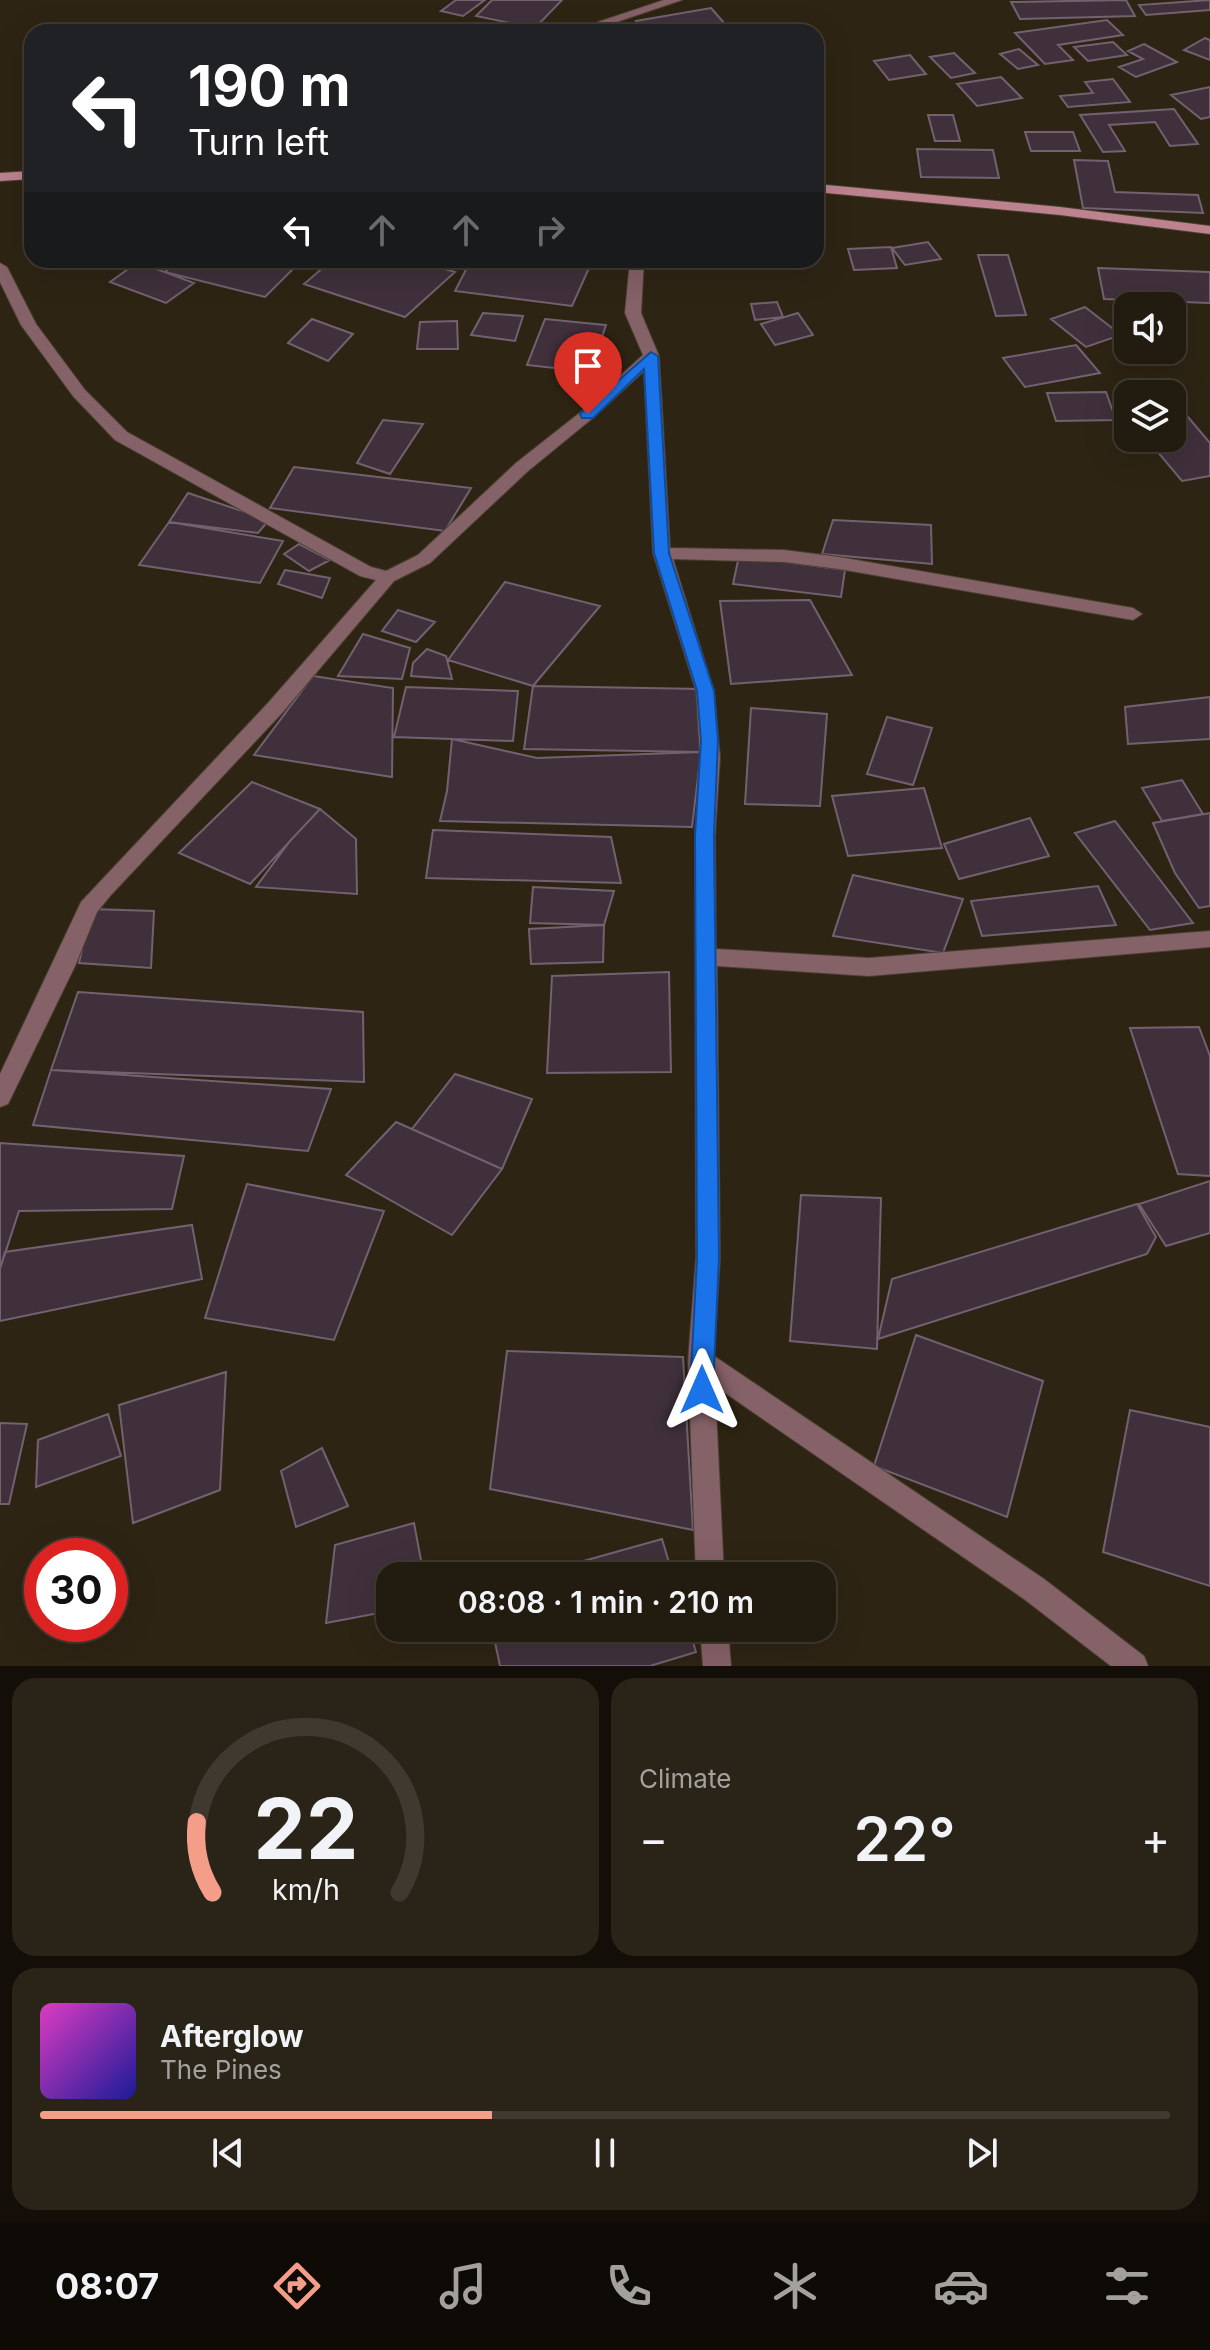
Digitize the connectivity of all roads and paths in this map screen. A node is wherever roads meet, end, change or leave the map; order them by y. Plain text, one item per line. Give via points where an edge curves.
1 (676, 0) edge
2 (600, 24) edge
3 (24, 176) edge
4 (0, 177) edge
5 (824, 189) edge
6 (1210, 230) edge
7 (0, 267) edge
8 (636, 268) edge
9 (651, 356) junction
10 (662, 553) junction
11 (388, 577) junction
12 (1133, 614) dead end
13 (1210, 939) edge
14 (706, 957) junction
15 (0, 1097) edge
16 (701, 1362) junction
17 (709, 1562) edge
18 (715, 1642) edge
19 (717, 1666) edge
20 (1134, 1666) edge

1 - 2 street
3 - 4 main road
5 - 6 main road
7 - 11 street via 29,325 79,393 121,436 366,572
8 - 9 street via 633,313
9 - 10 street
9 - 11 street via 424,559
10 - 12 street via 839,563
10 - 14 street via 705,691 710,757
11 - 15 street via 266,719 88,908
13 - 14 street via 869,967
14 - 16 street via 708,1258
16 - 17 street
16 - 20 street via 1034,1589
18 - 19 street

